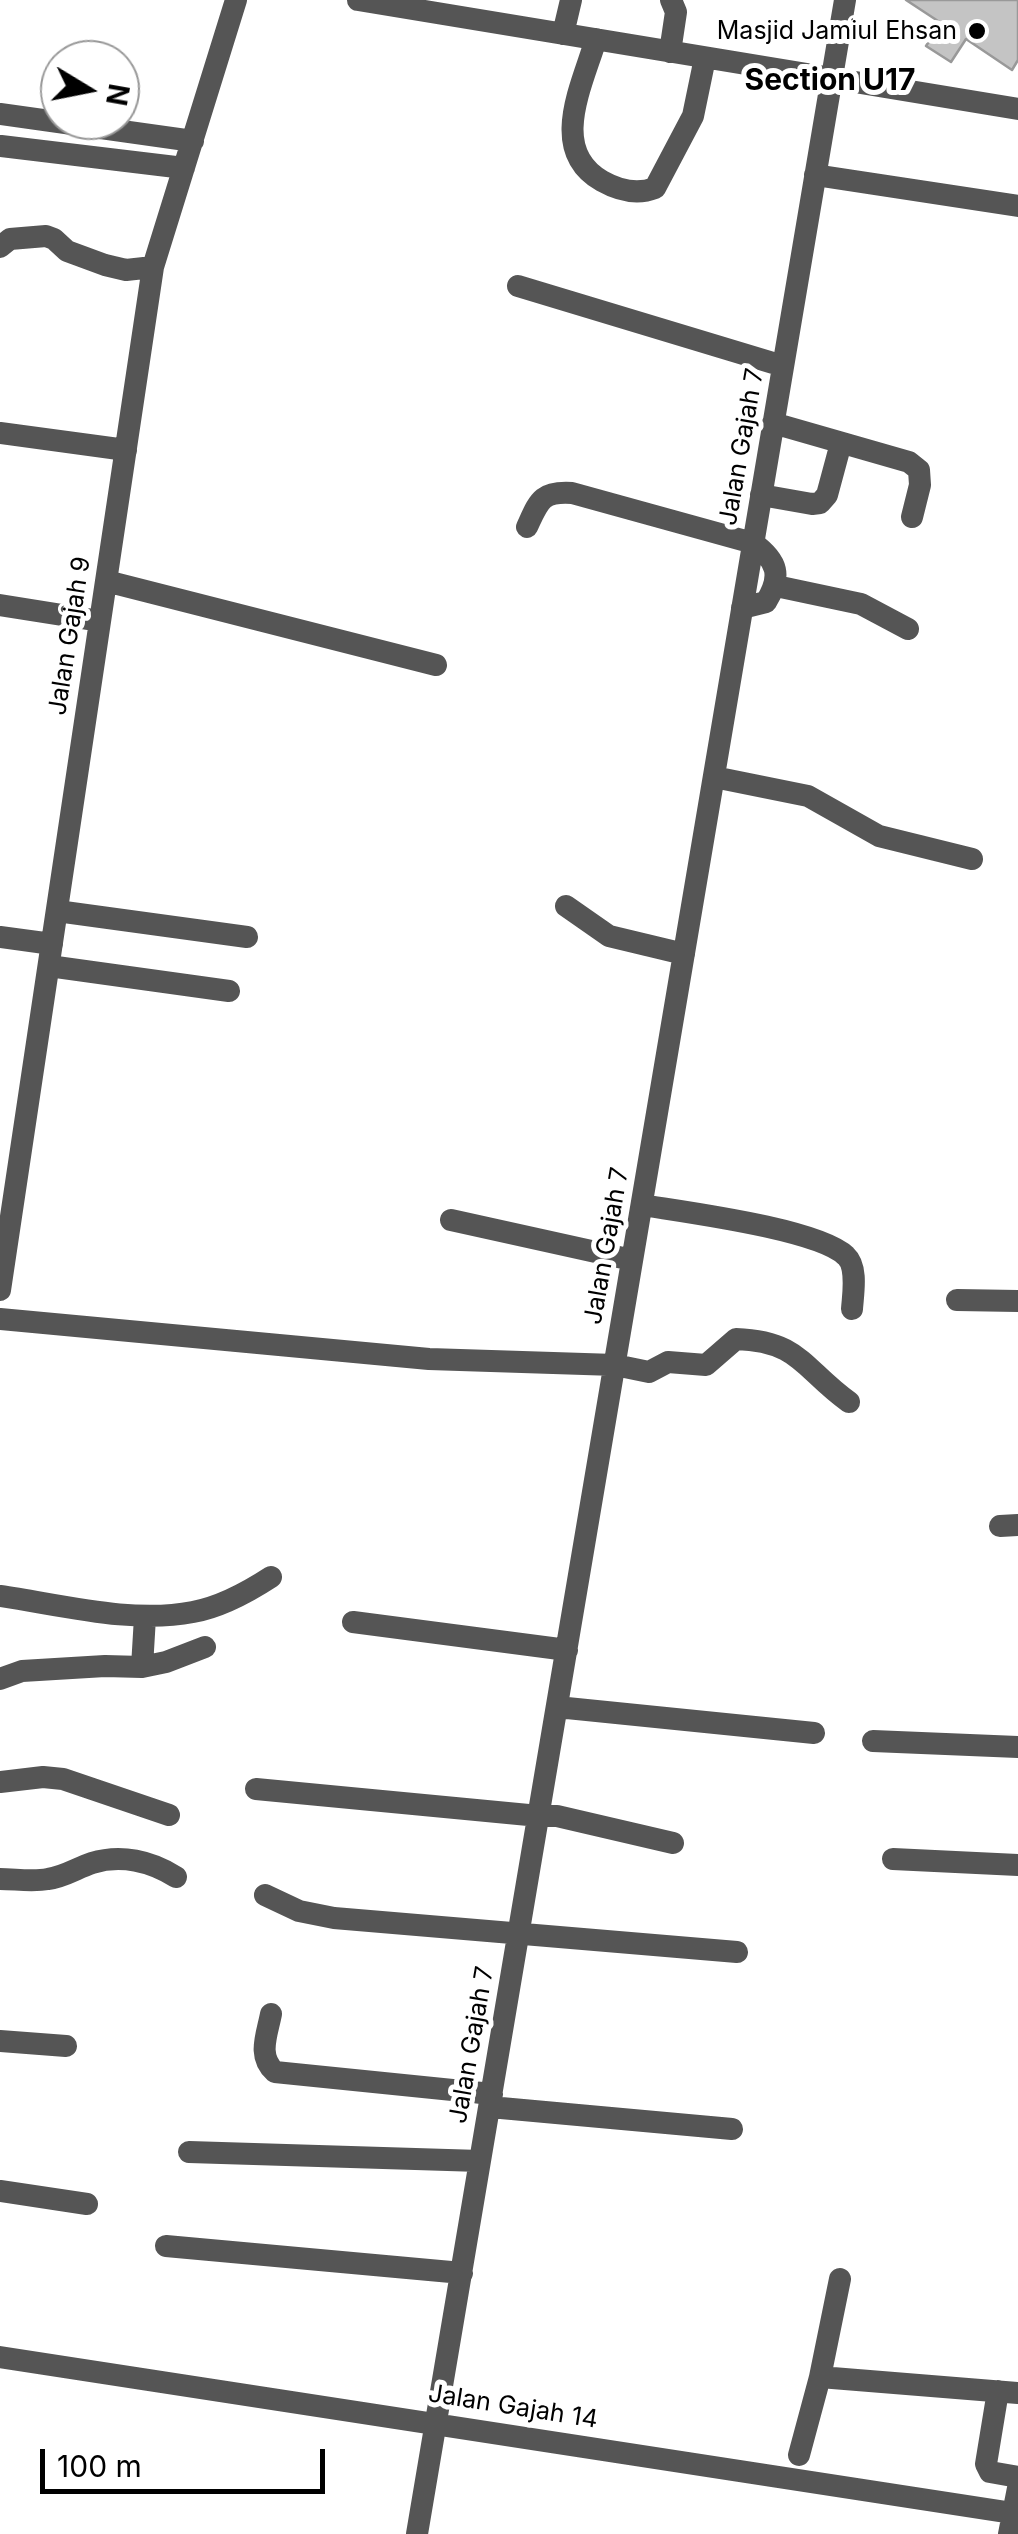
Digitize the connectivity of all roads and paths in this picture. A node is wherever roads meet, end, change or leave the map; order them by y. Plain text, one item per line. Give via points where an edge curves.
1 (236, 0) edge
2 (358, 0) edge
3 (572, 0) edge
4 (671, 0) edge
5 (845, 0) edge
6 (563, 34) junction
7 (596, 39) junction
8 (670, 52) junction
9 (705, 58) junction
10 (832, 78) junction
11 (1018, 109) edge
12 (0, 114) edge
13 (192, 140) junction
14 (1, 146) edge
15 (184, 168) junction
16 (815, 175) junction
17 (1018, 206) edge
18 (0, 247) edge
19 (153, 267) junction
20 (518, 286) dead end
21 (783, 366) junction
22 (774, 423) junction
23 (0, 433) edge
24 (841, 443) junction
25 (126, 450) junction
26 (762, 495) junction
27 (912, 517) dead end
28 (527, 526) dead end
29 (753, 543) junction
30 (106, 580) junction
31 (776, 586) junction
32 (0, 605) edge
33 (742, 608) junction
34 (100, 622) junction
35 (908, 629) dead end
36 (436, 665) dead end
37 (714, 777) junction
38 (972, 859) dead end
39 (566, 906) dead end
40 (57, 910) junction
41 (0, 937) edge
42 (246, 937) dead end
43 (684, 954) junction
44 (50, 955) junction
45 (230, 991) dead end
46 (8, 1188) edge
47 (642, 1205) junction
48 (451, 1220) dead end
49 (632, 1260) junction
50 (0, 1290) edge
51 (958, 1300) dead end
52 (1018, 1302) edge
53 (852, 1309) dead end
54 (0, 1320) edge
55 (615, 1365) junction
56 (848, 1402) dead end
57 (271, 1577) dead end
58 (0, 1596) edge
59 (145, 1618) junction
60 (352, 1622) dead end
61 (205, 1647) dead end
62 (567, 1650) junction
63 (142, 1667) junction
64 (0, 1679) edge
65 (557, 1707) junction
66 (814, 1732) dead end
67 (873, 1741) dead end
68 (1018, 1747) edge
69 (0, 1782) edge
70 (256, 1789) dead end
71 (169, 1815) dead end
72 (538, 1816) junction
73 (673, 1843) dead end
74 (893, 1859) dead end
75 (1018, 1865) edge
76 (176, 1877) dead end
77 (0, 1879) edge
78 (265, 1895) dead end
79 (519, 1935) junction
80 (737, 1952) dead end
81 (271, 2014) dead end
82 (0, 2042) edge
83 (66, 2046) dead end
84 (491, 2101) junction
85 (732, 2129) dead end
86 (189, 2152) dead end
87 (480, 2161) junction
88 (0, 2192) edge
89 (87, 2204) dead end
90 (166, 2246) dead end
91 (462, 2273) junction
92 (840, 2280) dead end
93 (0, 2357) edge
94 (820, 2376) junction
95 (1008, 2392) edge
96 (436, 2422) junction
97 (799, 2455) dead end
98 (1018, 2476) edge
99 (1018, 2488) edge
100 (1013, 2520) edge
101 (418, 2534) edge

1 - 13 street, Jalan Gajah 9
2 - 6 street
3 - 6 street
4 - 8 street via 676,12
5 - 10 street, Jalan Gajah 7
6 - 7 street
7 - 8 street
7 - 9 street via 572,124 573,150 588,173 642,193 655,188 694,116
8 - 9 street
9 - 10 street
10 - 11 street
10 - 16 street, Jalan Gajah 7
12 - 13 street
13 - 15 street, Jalan Gajah 9
14 - 15 street
15 - 19 street, Jalan Gajah 9
16 - 17 street
16 - 21 street, Jalan Gajah 7
18 - 19 street via 10,239 46,236 104,266
19 - 25 street, Jalan Gajah 9
20 - 21 street
21 - 22 street, Jalan Gajah 7
22 - 24 street
22 - 26 street, Jalan Gajah 7
23 - 25 street
24 - 26 street via 820,503
24 - 27 street via 918,470
25 - 30 street, Jalan Gajah 9
26 - 29 street, Jalan Gajah 7
28 - 29 street via 546,495 558,492
29 - 31 street via 769,554
29 - 33 street, Jalan Gajah 7
30 - 34 street, Jalan Gajah 9
30 - 36 street
31 - 33 street via 766,602
31 - 35 street via 862,604
32 - 34 street
33 - 37 street, Jalan Gajah 7
34 - 40 street, Jalan Gajah 9
37 - 38 street via 808,796 879,836
37 - 43 street, Jalan Gajah 7
39 - 43 street via 609,936
40 - 42 street
40 - 44 street, Jalan Gajah 9
41 - 44 street
43 - 47 street, Jalan Gajah 7
44 - 45 street
44 - 46 street, Jalan Gajah 9
46 - 50 street, Jalan Gajah 9
47 - 49 street, Jalan Gajah 7
47 - 53 street via 817,1240 853,1266
48 - 49 street
49 - 55 street, Jalan Gajah 7
51 - 52 street
54 - 55 street via 429,1359
55 - 56 street via 649,1372 672,1361 706,1365 736,1339 753,1339 803,1359
55 - 62 street, Jalan Gajah 7
57 - 59 street via 194,1612
58 - 59 street
59 - 63 street
60 - 62 street
61 - 63 street
62 - 65 street, Jalan Gajah 7
63 - 64 street via 22,1671
65 - 66 street
65 - 72 street, Jalan Gajah 7
67 - 68 street
69 - 71 street via 63,1779
70 - 72 street
72 - 73 street
72 - 79 street, Jalan Gajah 7
74 - 75 street
76 - 77 street via 159,1866 115,1858 44,1880
78 - 79 street via 334,1918
79 - 80 street
79 - 84 street, Jalan Gajah 7
81 - 84 street via 264,2058 275,2072
82 - 83 street
84 - 85 street
84 - 87 street, Jalan Gajah 7
86 - 87 street
87 - 91 street, Jalan Gajah 7
88 - 89 street
90 - 91 street
91 - 96 street, Jalan Gajah 7
92 - 94 street
93 - 96 street, Jalan Gajah 14
94 - 95 street
94 - 97 street
95 - 98 street via 986,2464 990,2472
96 - 100 street, Jalan Gajah 14
96 - 101 street, Jalan Gajah 7
99 - 100 street

